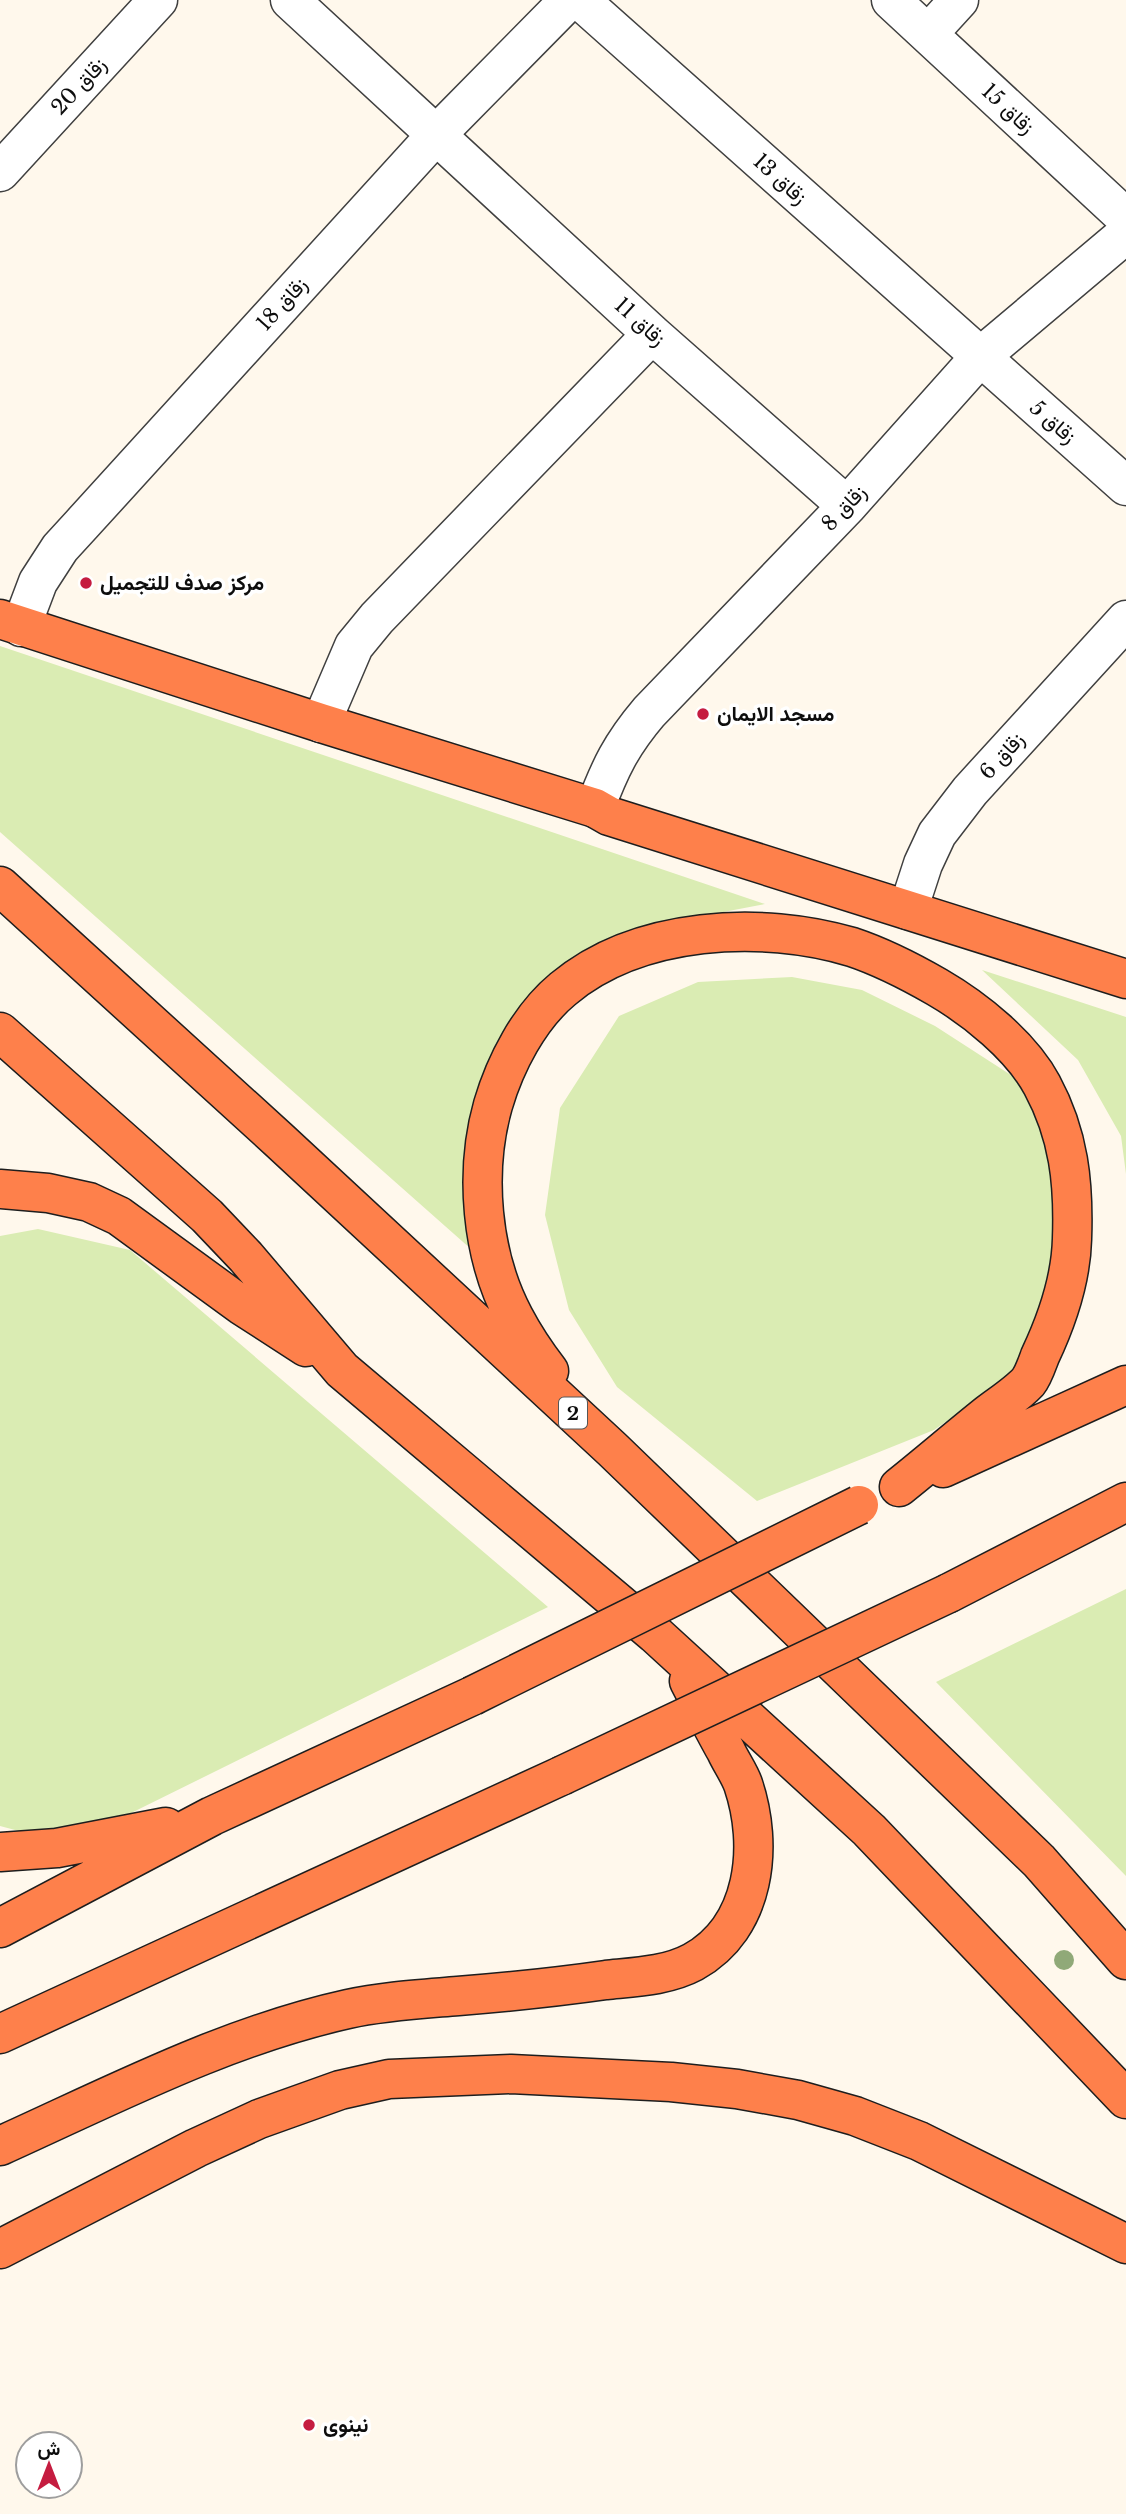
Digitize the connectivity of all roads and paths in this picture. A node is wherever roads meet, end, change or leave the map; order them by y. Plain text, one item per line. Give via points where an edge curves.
1 (158, 0) edge
2 (290, 0) edge
3 (569, 0) edge
4 (580, 0) edge
5 (891, 0) edge
6 (959, 0) edge
7 (928, 34) junction
8 (436, 135) junction
9 (0, 172) edge
10 (1126, 218) edge
11 (1126, 234) edge
12 (652, 334) junction
13 (980, 357) junction
14 (1126, 486) edge
15 (847, 506) junction
16 (1126, 620) edge
17 (10, 623) edge
18 (321, 723) junction
19 (595, 808) junction
20 (0, 886) edge
21 (908, 910) junction
22 (1126, 979) edge
23 (0, 1032) edge
24 (0, 1189) edge
25 (342, 1370) junction
26 (1126, 1385) edge
27 (612, 1449) junction
28 (899, 1487) junction
29 (1126, 1502) edge
30 (655, 1634) junction
31 (212, 1816) junction
32 (0, 1852) edge
33 (1039, 1861) junction
34 (0, 1928) edge
35 (1126, 1944) edge
36 (1126, 1960) edge
37 (0, 2034) edge
38 (1126, 2099) edge
39 (0, 2146) edge
40 (1126, 2244) edge
41 (0, 2249) edge

1 - 9 street, زقاق 20
2 - 8 street, زقاق 11
3 - 8 street, زقاق 18
4 - 13 street, زقاق 13
5 - 7 street, زقاق 15
6 - 7 street
7 - 10 street, زقاق 15
8 - 12 street, زقاق 11
8 - 17 street, زقاق 18 via 60,548
11 - 13 street, زقاق 8
12 - 15 street, زقاق 11
12 - 18 street via 377,618 354,646
13 - 14 street, زقاق 5
13 - 15 street, زقاق 8
15 - 19 street, زقاق 8 via 630,734 612,763
16 - 21 street, زقاق 6 via 970,791 937,834
17 - 18 highway
18 - 19 highway
19 - 21 highway
20 - 27 highway, 2
21 - 22 highway
23 - 25 highway via 207,1216
24 - 25 highway via 89,1202 119,1216 241,1305
25 - 30 highway
26 - 28 highway
27 - 28 highway via 533,1350 497,1275 486,1229 482,1181 488,1122 502,1073 527,1030 562,989 614,957 677,937 743,931 798,936 876,957 964,1003 1006,1038 1041,1083 1067,1144 1074,1197 1072,1258 1055,1324 1029,1381
27 - 33 highway, 2
28 - 31 highway, bridge via 472,1696
29 - 37 highway, bridge via 949,1593
30 - 38 highway via 869,1830
30 - 39 highway via 701,1704 742,1781 752,1813 748,1894 738,1917 709,1950 671,1971 364,2005 301,2019 195,2059
31 - 32 highway via 57,1848
31 - 34 highway
33 - 35 highway
33 - 36 highway, 2
40 - 41 highway via 919,2141 798,2100 671,2082 511,2074 389,2079 341,2090 259,2119 196,2148

